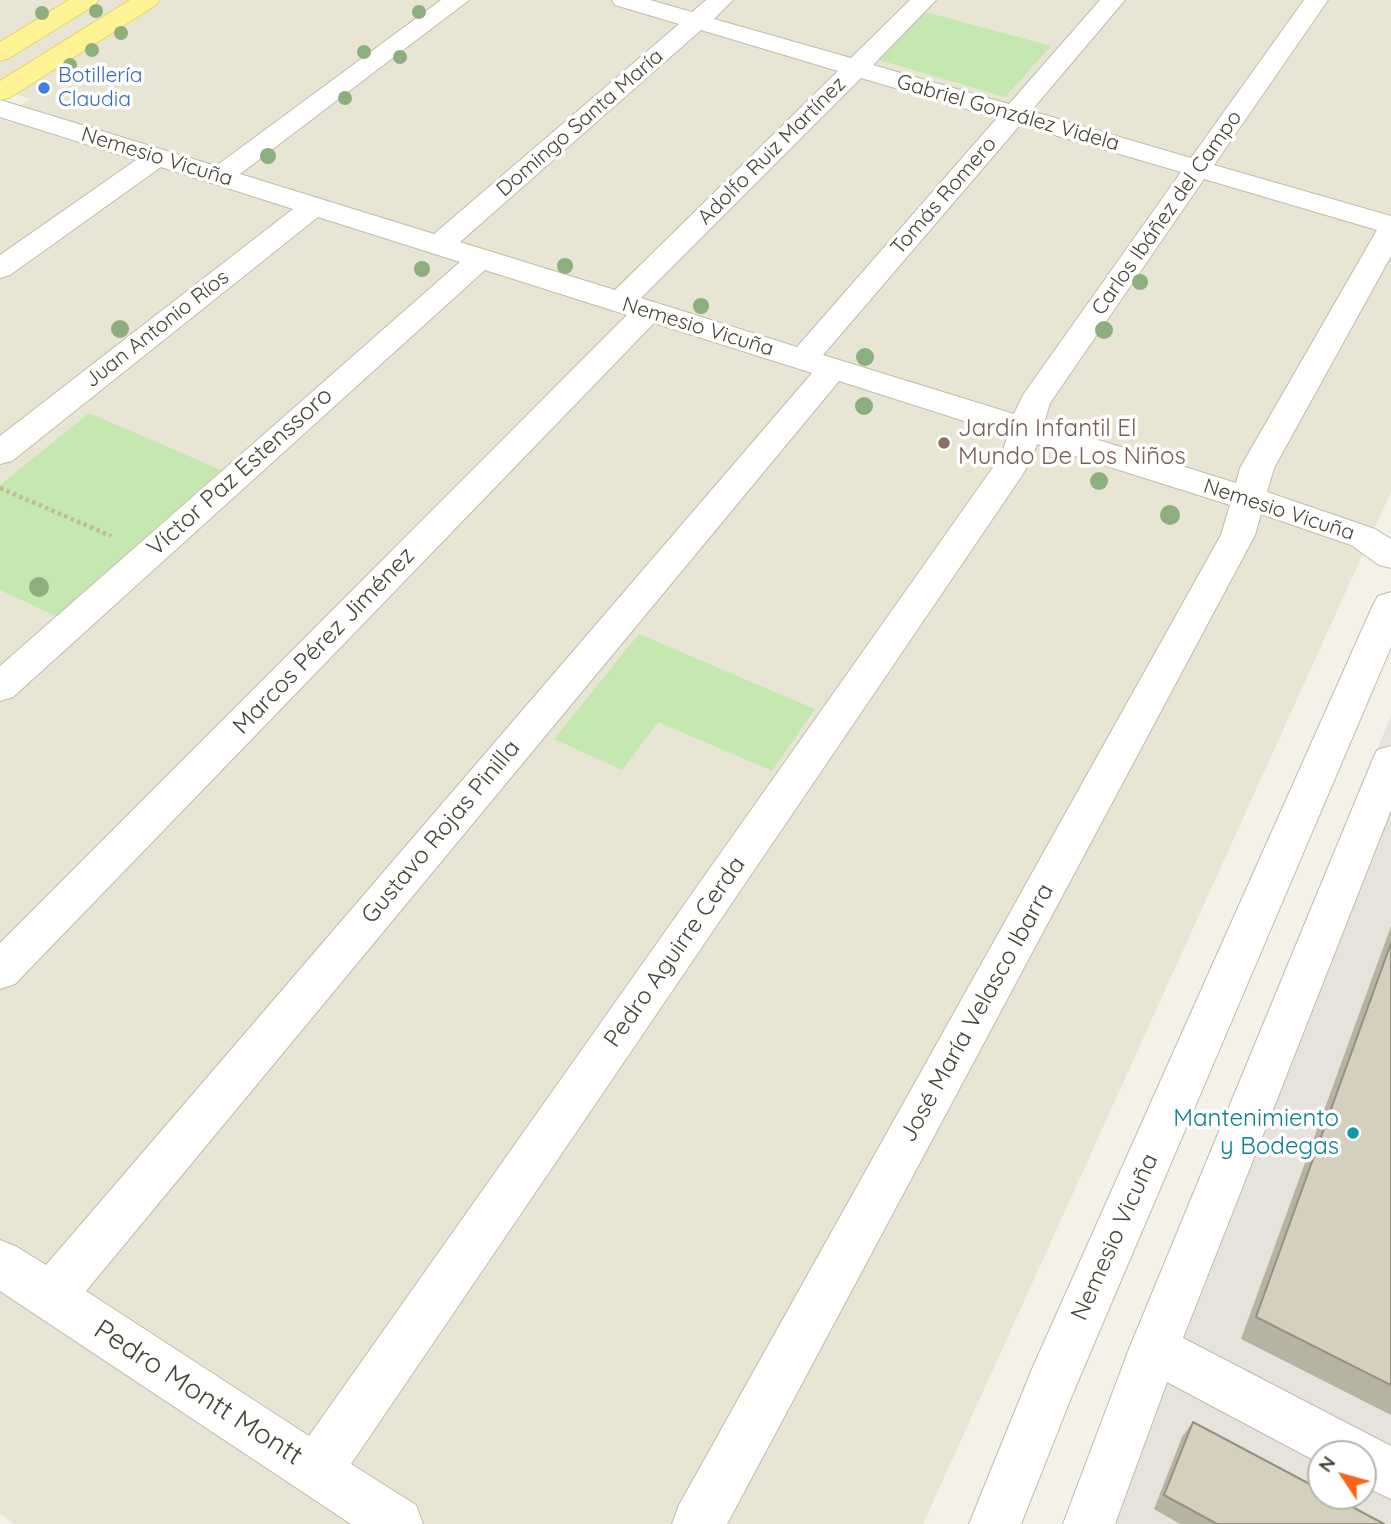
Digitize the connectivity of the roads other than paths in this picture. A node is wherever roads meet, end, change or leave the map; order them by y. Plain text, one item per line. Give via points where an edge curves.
1 (86, 0) edge
2 (147, 0) edge
3 (457, 0) edge
4 (624, 0) edge
5 (721, 0) edge
6 (924, 0) edge
7 (1113, 0) edge
8 (1315, 0) edge
9 (697, 21) junction
10 (0, 53) edge
11 (856, 68) junction
12 (0, 92) edge
13 (0, 108) edge
14 (1014, 114) junction
15 (158, 157) junction
16 (1198, 168) junction
17 (219, 177) junction
18 (314, 206) junction
19 (1391, 225) edge
20 (1391, 230) edge
21 (439, 245) junction
22 (481, 258) junction
23 (0, 269) edge
24 (634, 306) junction
25 (817, 364) junction
26 (1026, 429) junction
27 (0, 453) edge
28 (1248, 499) junction
29 (1391, 554) edge
30 (1391, 605) edge
31 (0, 687) edge
32 (1391, 761) edge
33 (0, 971) edge
34 (0, 1263) edge
35 (51, 1296) junction
36 (1154, 1349) junction
37 (1327, 1440) edge
38 (316, 1471) junction
39 (397, 1524) edge
40 (698, 1524) edge
41 (995, 1524) edge
42 (1089, 1524) edge

1 - 10 main road
2 - 12 main road
3 - 17 street
4 - 9 street, Gabriel González Videla
5 - 9 street, Domingo Santa María
6 - 11 street, Adolfo Ruiz Martínez
7 - 14 street, Tomás Romero
8 - 16 street, Carlos Ibáñez del Campo
9 - 11 street, Gabriel González Videla
9 - 21 street, Domingo Santa María
11 - 14 street, Gabriel González Videla
11 - 24 street, Adolfo Ruiz Martínez
13 - 15 street, Nemesio Vicuña
14 - 16 street, Gabriel González Videla
14 - 25 street, Tomás Romero
15 - 17 street, Nemesio Vicuña
15 - 23 street
16 - 19 street, Gabriel González Videla
16 - 26 street, Carlos Ibáñez del Campo via 1034,402
17 - 18 street, Nemesio Vicuña
18 - 21 street, Nemesio Vicuña
18 - 27 street, Juan Antonio Ríos
20 - 28 street, José María Velasco Ibarra via 1257,468
21 - 22 street, Nemesio Vicuña
22 - 24 street, Nemesio Vicuña
22 - 31 street, Víctor Paz Estenssoro
24 - 25 street, Nemesio Vicuña
24 - 33 street, Marcos Pérez Jiménez
25 - 26 street, Nemesio Vicuña
25 - 35 street, Gustavo Rojas Pinilla
26 - 28 street, Nemesio Vicuña
26 - 38 street, Pedro Aguirre Cerda via 1009,470
28 - 29 street, Nemesio Vicuña via 1343,530
28 - 40 street, José María Velasco Ibarra via 1238,534
30 - 41 street, Nemesio Vicuña via 1050,1387
32 - 36 street
34 - 35 street, Pedro Montt Montt
35 - 38 street, Pedro Montt Montt
36 - 37 street
36 - 42 street
38 - 39 street, Pedro Montt Montt

